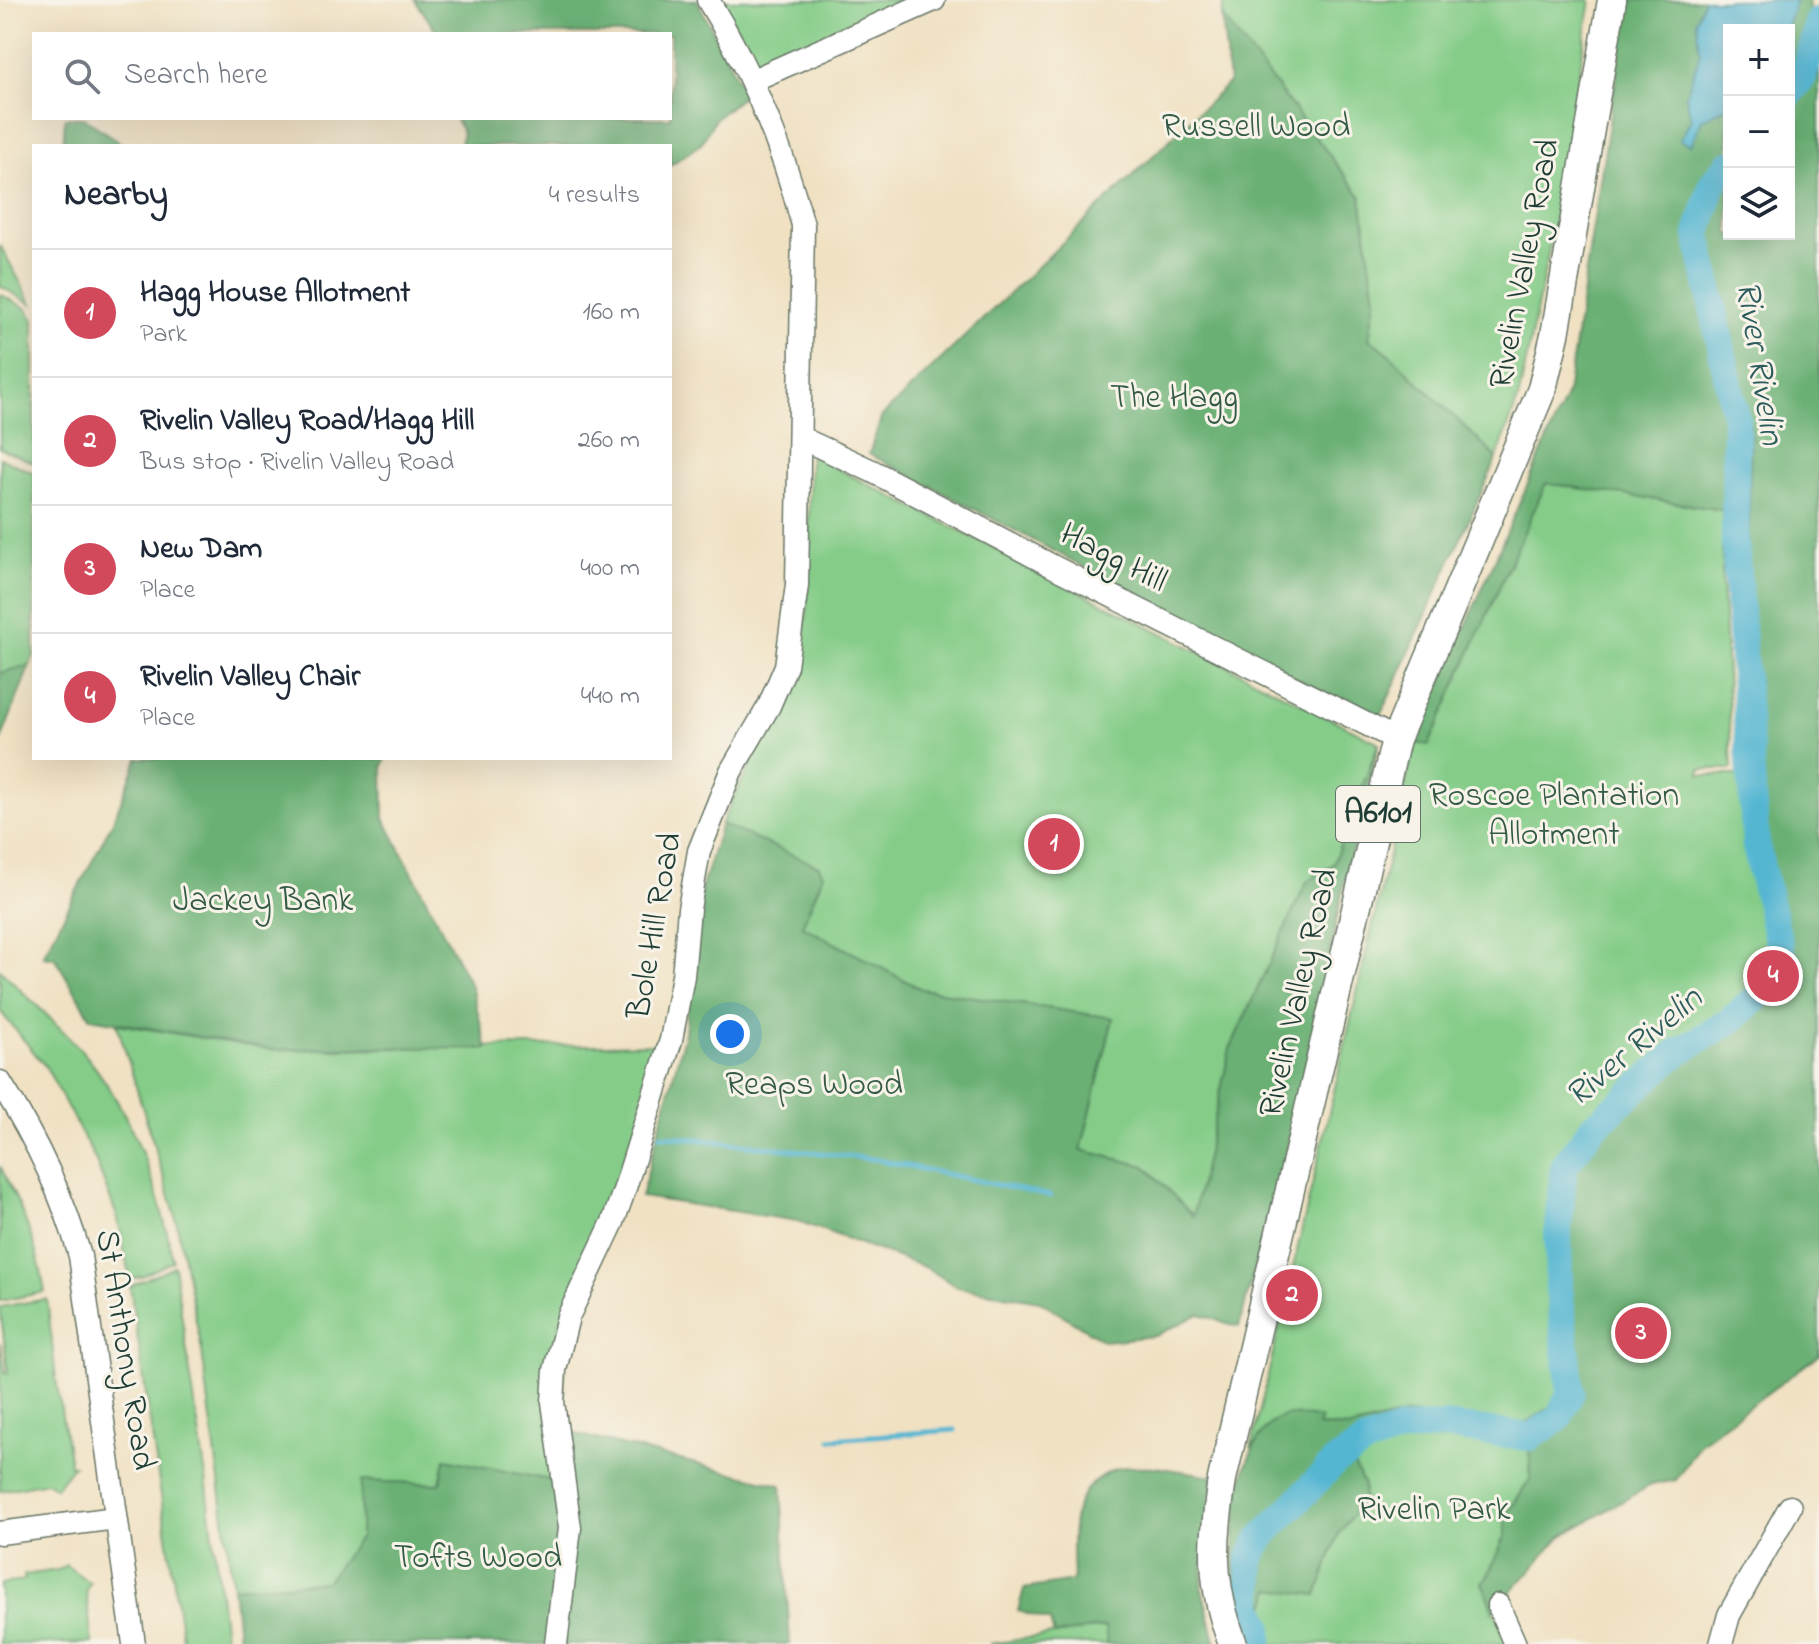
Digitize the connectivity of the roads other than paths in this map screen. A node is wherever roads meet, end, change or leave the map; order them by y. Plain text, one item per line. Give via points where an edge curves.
1 (708, 0) edge
2 (934, 0) edge
3 (1612, 0) edge
4 (753, 80) junction
5 (801, 438) junction
6 (1396, 739) junction
7 (0, 1082) edge
8 (1790, 1507) dead end
9 (116, 1518) junction
10 (0, 1533) edge
11 (1498, 1605) dead end
12 (134, 1644) edge
13 (556, 1644) edge
14 (1233, 1644) edge
15 (1515, 1644) edge
16 (1721, 1644) edge

1 - 4 street, Bole Hill Road
2 - 4 street
3 - 6 main road, Rivelin Valley Road / A6101 via 1542,389
4 - 5 street, Bole Hill Road via 803,225
5 - 6 street, Hagg Hill
5 - 13 street, Bole Hill Road via 797,585 786,666 731,771 699,851 671,1040 613,1222 568,1317 555,1370 553,1402 570,1528
6 - 14 main road, Rivelin Valley Road / A6101 via 1222,1479 1214,1565 1217,1597
7 - 9 street, St Anthony Road via 51,1176 80,1256
8 - 16 street via 1729,1615
9 - 10 street
9 - 12 street, St Anthony Road
11 - 15 street

